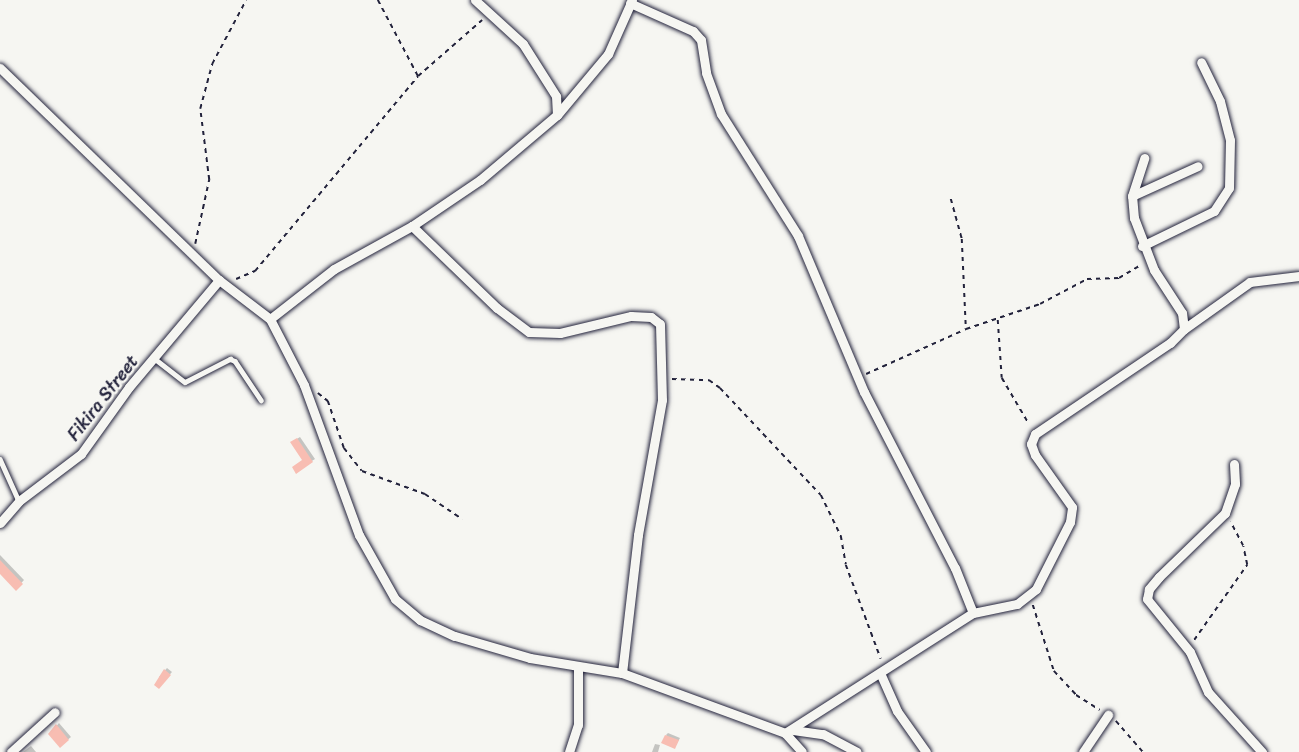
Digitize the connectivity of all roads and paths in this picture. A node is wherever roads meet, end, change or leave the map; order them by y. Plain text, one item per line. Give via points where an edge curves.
1 (246, 0) edge
2 (378, 0) edge
3 (475, 0) edge
4 (631, 1) edge
5 (490, 14) junction
6 (1201, 62) dead end
7 (0, 68) edge
8 (418, 76) junction
9 (558, 116) junction
10 (1144, 158) dead end
11 (1198, 166) dead end
12 (1131, 196) junction
13 (951, 199) dead end
14 (412, 226) junction
15 (1142, 246) junction
16 (192, 253) junction
17 (1149, 259) junction
18 (1299, 276) edge
19 (219, 280) junction
20 (270, 319) junction
21 (998, 319) junction
22 (966, 329) junction
23 (1184, 329) junction
24 (154, 358) junction
25 (858, 379) junction
26 (662, 381) junction
27 (304, 385) junction
28 (261, 400) dead end
29 (1035, 434) junction
30 (0, 459) edge
31 (1234, 464) dead end
32 (19, 501) junction
33 (1225, 513) junction
34 (462, 519) dead end
35 (0, 523) edge
36 (1031, 597) junction
37 (973, 614) junction
38 (1190, 652) junction
39 (578, 667) junction
40 (622, 673) junction
41 (881, 675) junction
42 (55, 712) dead end
43 (1108, 715) junction
44 (789, 732) junction
45 (10, 752) edge
46 (569, 752) edge
47 (802, 752) edge
48 (857, 752) edge
49 (926, 752) edge
50 (1083, 752) edge
51 (1143, 752) edge
52 (1262, 752) edge

1 - 16 path via 212,64 200,109 209,180
2 - 8 path
3 - 5 street
4 - 9 street via 608,54
4 - 25 street via 693,30 701,40 706,73 721,114 788,217
5 - 8 path
5 - 9 street via 523,44 556,96
6 - 15 street via 1220,101 1230,140 1229,188 1214,211
7 - 16 street
8 - 19 path via 255,271 243,279
9 - 14 street via 480,180
10 - 12 street
11 - 12 street
12 - 15 street
13 - 22 path via 962,239
14 - 20 street via 334,269
14 - 26 street via 497,308 529,332 560,333 631,316 657,319 663,338
15 - 17 street
16 - 19 street
17 - 21 path via 1119,278 1088,279 1040,304
17 - 23 street via 1182,313
18 - 23 street via 1250,282
19 - 20 street
19 - 24 street, Fikira Street
20 - 27 street
21 - 22 path
21 - 29 path via 1002,378
22 - 25 path
23 - 29 street via 1170,343
24 - 28 lane via 185,382 235,360
24 - 32 street, Fikira Street via 81,454
25 - 37 street via 955,568
26 - 40 street
26 - 41 path via 709,380 751,417 821,495 841,537 846,566 877,644
27 - 34 path via 328,401 344,448 363,471 425,494
27 - 39 street via 359,535 395,599 420,620 455,636
29 - 36 street via 1035,454 1072,507 1070,522
30 - 32 lane
31 - 33 street via 1235,484
32 - 35 street, Fikira Street
33 - 38 path via 1244,546 1247,565 1202,625
33 - 38 street via 1149,589 1147,599 1151,606
36 - 37 street
36 - 43 path via 1054,671 1076,695
37 - 41 street
38 - 52 street via 1208,692
39 - 40 street
39 - 46 street via 578,725
40 - 44 street
41 - 44 street
41 - 49 street via 897,711
42 - 45 street
43 - 50 street
43 - 51 path
44 - 47 street
44 - 48 street via 823,734

